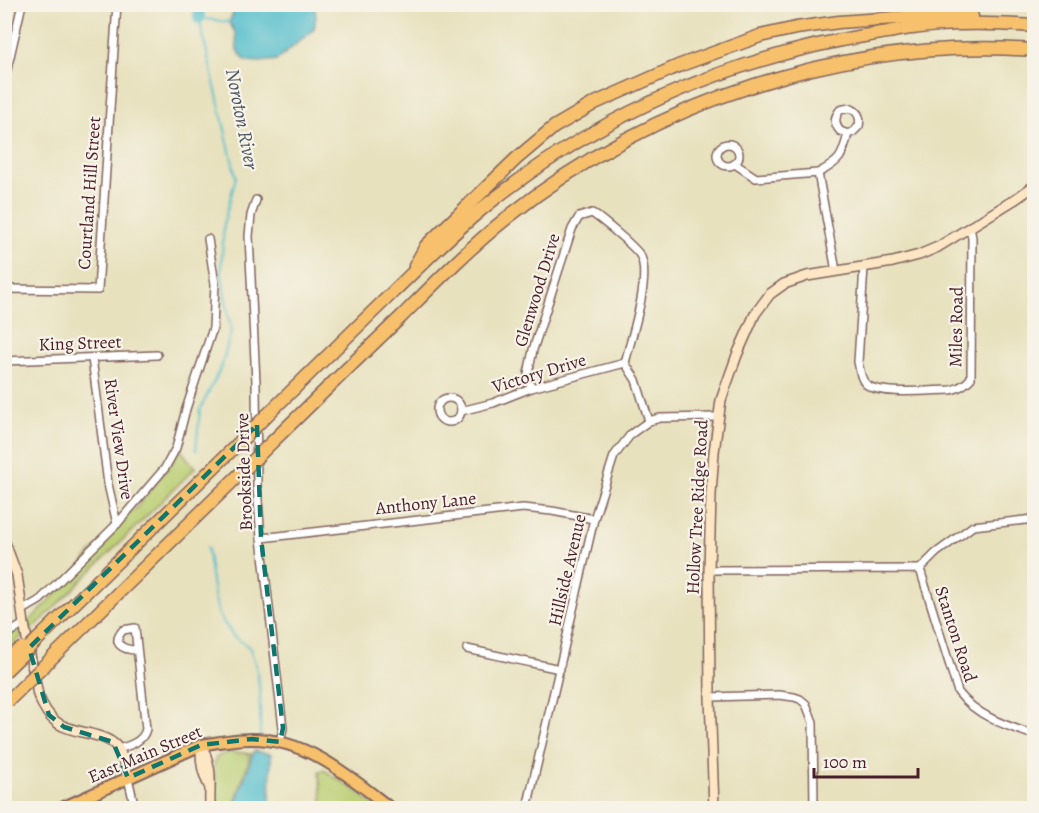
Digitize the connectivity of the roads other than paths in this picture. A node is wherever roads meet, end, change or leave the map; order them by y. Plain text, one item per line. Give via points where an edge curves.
1 (22, 4) edge
2 (117, 4) edge
3 (1032, 25) edge
4 (4, 44) edge
5 (13, 45) junction
6 (1035, 50) edge
7 (4, 83) edge
8 (848, 134) dead end
9 (735, 164) dead end
10 (819, 173) junction
11 (1035, 186) edge
12 (256, 200) dead end
13 (970, 226) junction
14 (208, 239) dead end
15 (864, 267) junction
16 (836, 271) junction
17 (408, 278) junction
18 (4, 289) edge
19 (157, 354) dead end
20 (92, 358) junction
21 (4, 361) edge
22 (625, 363) junction
23 (531, 388) junction
24 (461, 411) dead end
25 (717, 417) junction
26 (649, 421) junction
27 (594, 519) junction
28 (1035, 519) edge
29 (117, 524) junction
30 (261, 538) junction
31 (4, 540) edge
32 (920, 569) junction
33 (709, 570) junction
34 (23, 610) junction
35 (24, 624) junction
36 (4, 636) edge
37 (41, 636) junction
38 (467, 649) dead end
39 (136, 650) dead end
40 (4, 659) edge
41 (560, 669) junction
42 (4, 672) edge
43 (710, 697) junction
44 (6, 702) edge
45 (1035, 735) edge
46 (277, 742) junction
47 (201, 746) junction
48 (119, 749) junction
49 (128, 778) junction
50 (62, 808) edge
51 (135, 808) edge
52 (210, 808) edge
53 (390, 808) edge
54 (527, 808) edge
55 (714, 808) edge
56 (814, 808) edge

1 - 5 street
2 - 18 street, Courtland Hill Street via 98,290
3 - 17 highway via 937,26 853,38 762,59 689,84 604,125 553,156 471,218
3 - 17 highway via 989,17 923,16 839,22 760,36 678,66 595,103 554,127 426,246
4 - 5 street
5 - 7 street
6 - 44 highway, bridge via 926,51 826,66 729,93 636,133 592,158 529,200 453,266
8 - 10 street via 836,164
9 - 10 street via 756,178
10 - 16 street
11 - 13 main road, Hollow Tree Ridge Road
12 - 30 street, Brookside Drive via 249,236
13 - 15 main road, Hollow Tree Ridge Road via 919,255
13 - 15 street, Miles Road via 970,378 960,388 887,391 865,384 858,362
14 - 29 street via 215,284 213,328 176,448 165,468
15 - 16 main road, Hollow Tree Ridge Road
16 - 25 main road, Hollow Tree Ridge Road via 784,284 770,294 755,314 737,355
17 - 37 highway, bridge
19 - 20 street, King Street
20 - 21 street, King Street
20 - 29 street, River View Drive
22 - 23 street, Victory Drive
22 - 23 street, Glenwood Drive via 645,272 641,255 592,213 579,217 572,229 533,350 528,374
22 - 26 street via 636,380
23 - 24 street, Victory Drive
25 - 26 street
25 - 33 main road, Hollow Tree Ridge Road
26 - 27 street, Hillside Avenue via 631,434 614,456
27 - 30 street, Anthony Lane via 523,508
27 - 41 street, Hillside Avenue
28 - 32 street, Stanton Road via 973,526 936,552
29 - 34 street via 40,600
30 - 46 street, Brookside Drive via 283,728
31 - 34 main road via 17,575
32 - 33 street, Stanton Road
32 - 45 street, Stanton Road via 958,692 991,719
33 - 43 main road, Hollow Tree Ridge Road
34 - 35 main road
35 - 36 street
35 - 48 main road via 38,695 49,716 64,727 113,742
37 - 40 highway, bridge
37 - 42 highway, bridge
38 - 41 street
39 - 48 street via 145,732 139,740
41 - 54 street, Hillside Avenue
43 - 55 main road, Hollow Tree Ridge Road
43 - 56 street via 779,695 806,704 813,722
46 - 47 main road, East Main Street via 252,738
46 - 53 main road, East Main Street via 332,765
47 - 49 main road, East Main Street
47 - 52 main road via 211,773
48 - 49 main road
49 - 50 main road, East Main Street
49 - 51 street

